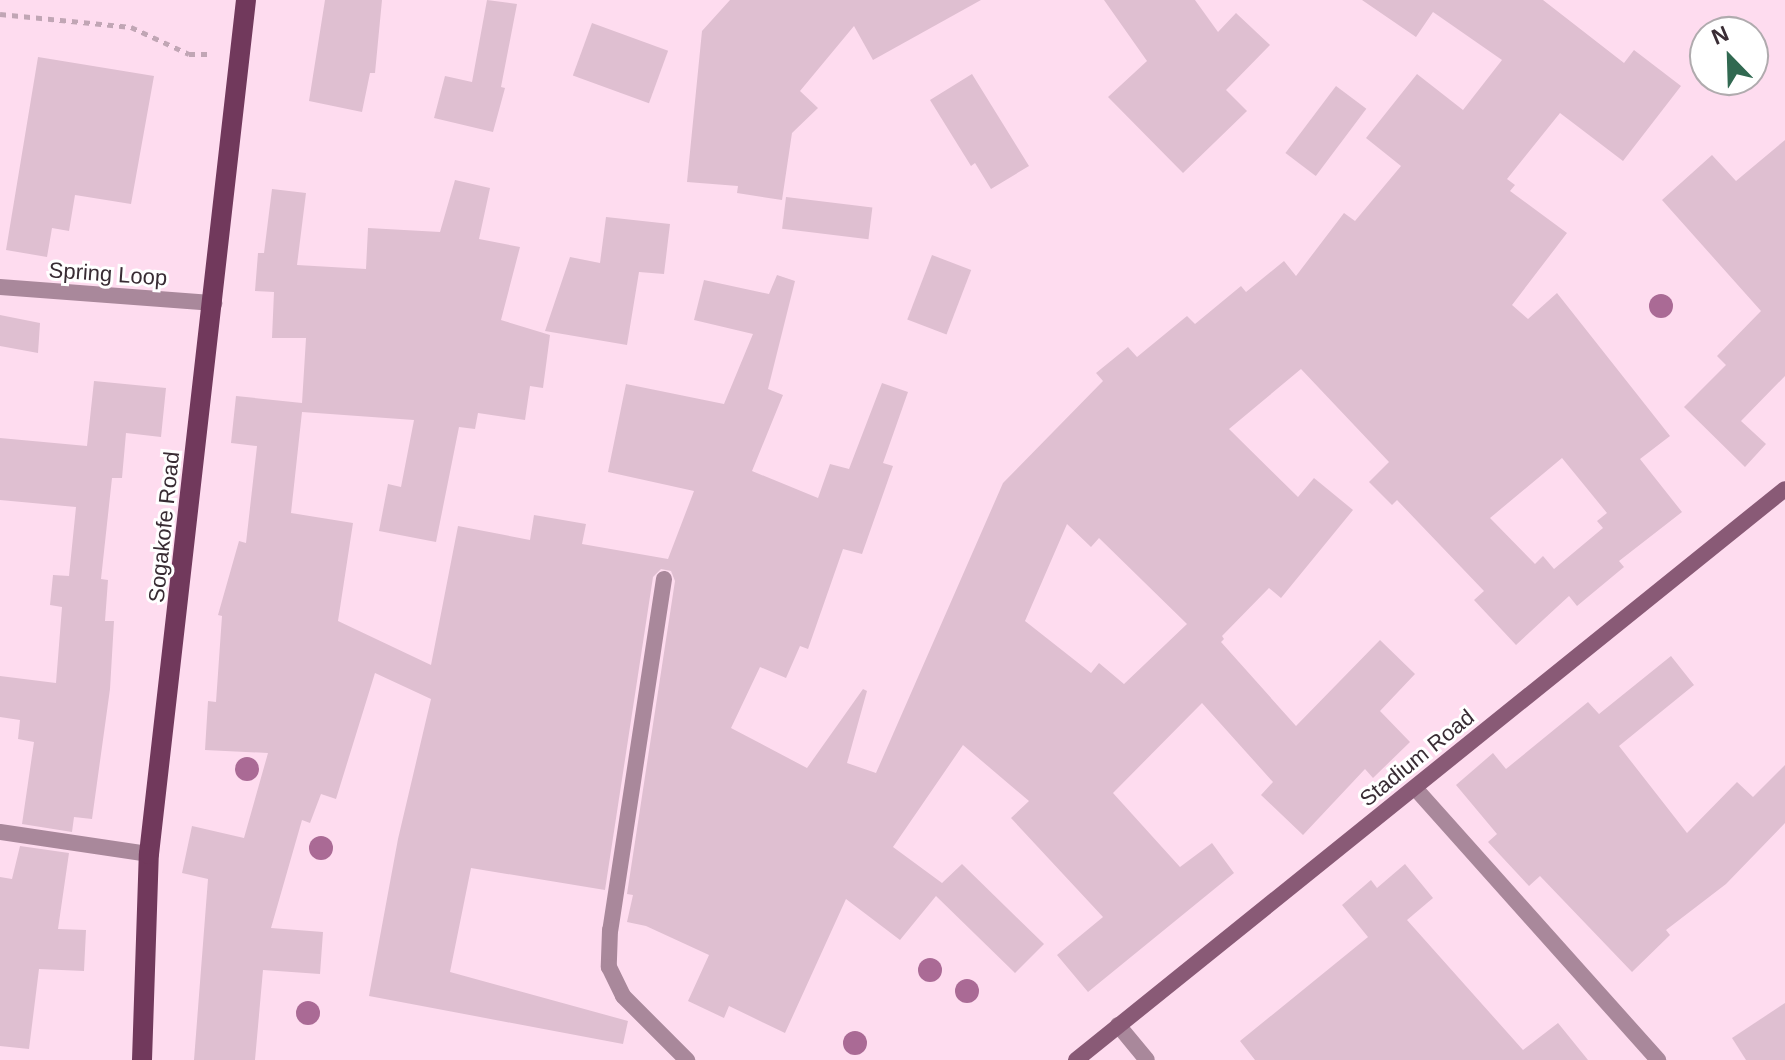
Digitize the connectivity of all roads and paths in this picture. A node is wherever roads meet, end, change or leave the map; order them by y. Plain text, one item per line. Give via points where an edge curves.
1 (246, 0) edge
2 (0, 14) edge
3 (240, 55) junction
4 (0, 287) edge
5 (214, 303) junction
6 (1785, 489) edge
7 (664, 579) dead end
8 (1415, 788) junction
9 (0, 832) edge
10 (149, 854) junction
11 (1118, 1025) junction
12 (142, 1060) edge
13 (687, 1060) edge
14 (1076, 1060) edge
15 (1147, 1060) edge
16 (1658, 1060) edge

1 - 3 main road, Sogakofe Road
2 - 3 path via 131,27 189,54
3 - 5 main road, Sogakofe Road
4 - 5 street, Spring Loop
5 - 10 main road, Sogakofe Road
6 - 8 main road, Stadium Road
7 - 13 street via 610,930 609,967 623,996
8 - 11 main road, Stadium Road
8 - 16 street
9 - 10 street
10 - 12 main road, Sogakofe Road
11 - 14 main road, Stadium Road
11 - 15 street

